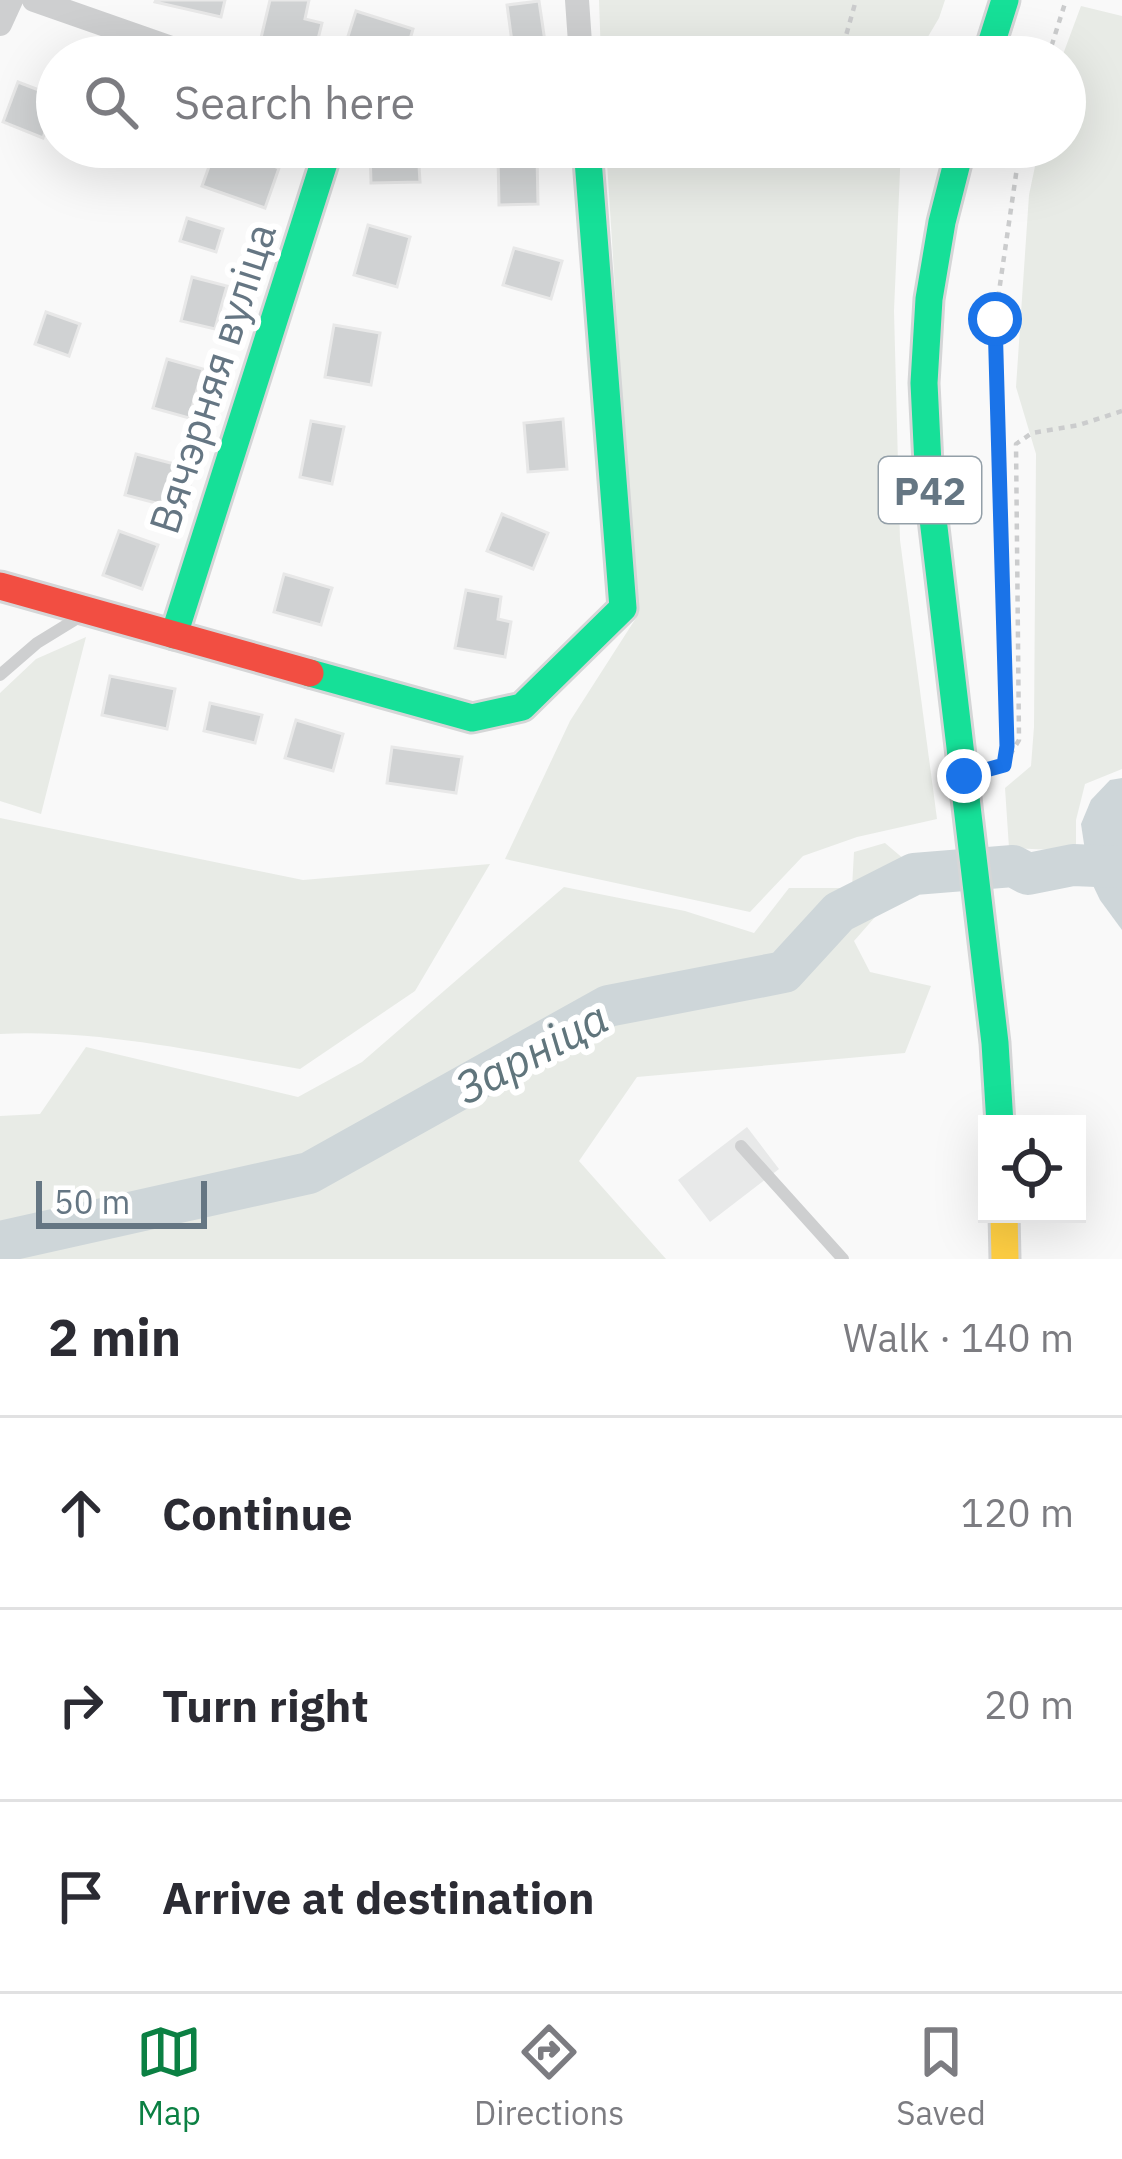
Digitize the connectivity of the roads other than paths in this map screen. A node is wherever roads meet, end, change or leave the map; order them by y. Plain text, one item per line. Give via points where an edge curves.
1 (11, 0) edge
2 (34, 0) edge
3 (578, 0) edge
4 (1005, 0) edge
5 (0, 24) edge
6 (137, 36) edge
7 (580, 36) edge
8 (994, 36) edge
9 (322, 168) edge
10 (589, 168) edge
11 (956, 168) edge
12 (0, 586) edge
13 (89, 610) junction
14 (174, 635) junction
15 (0, 675) edge
16 (999, 1115) edge
17 (741, 1146) dead end
18 (1004, 1223) edge
19 (843, 1259) edge
20 (1005, 1259) edge

1 - 5 street
2 - 6 street
3 - 7 street
4 - 8 street
9 - 14 street, Вячэрняя вуліца
10 - 14 street via 623,608 522,707 472,718
11 - 16 street, Р42 via 929,299 924,383
12 - 13 street
13 - 14 street
13 - 15 lane
17 - 19 lane
18 - 20 street

